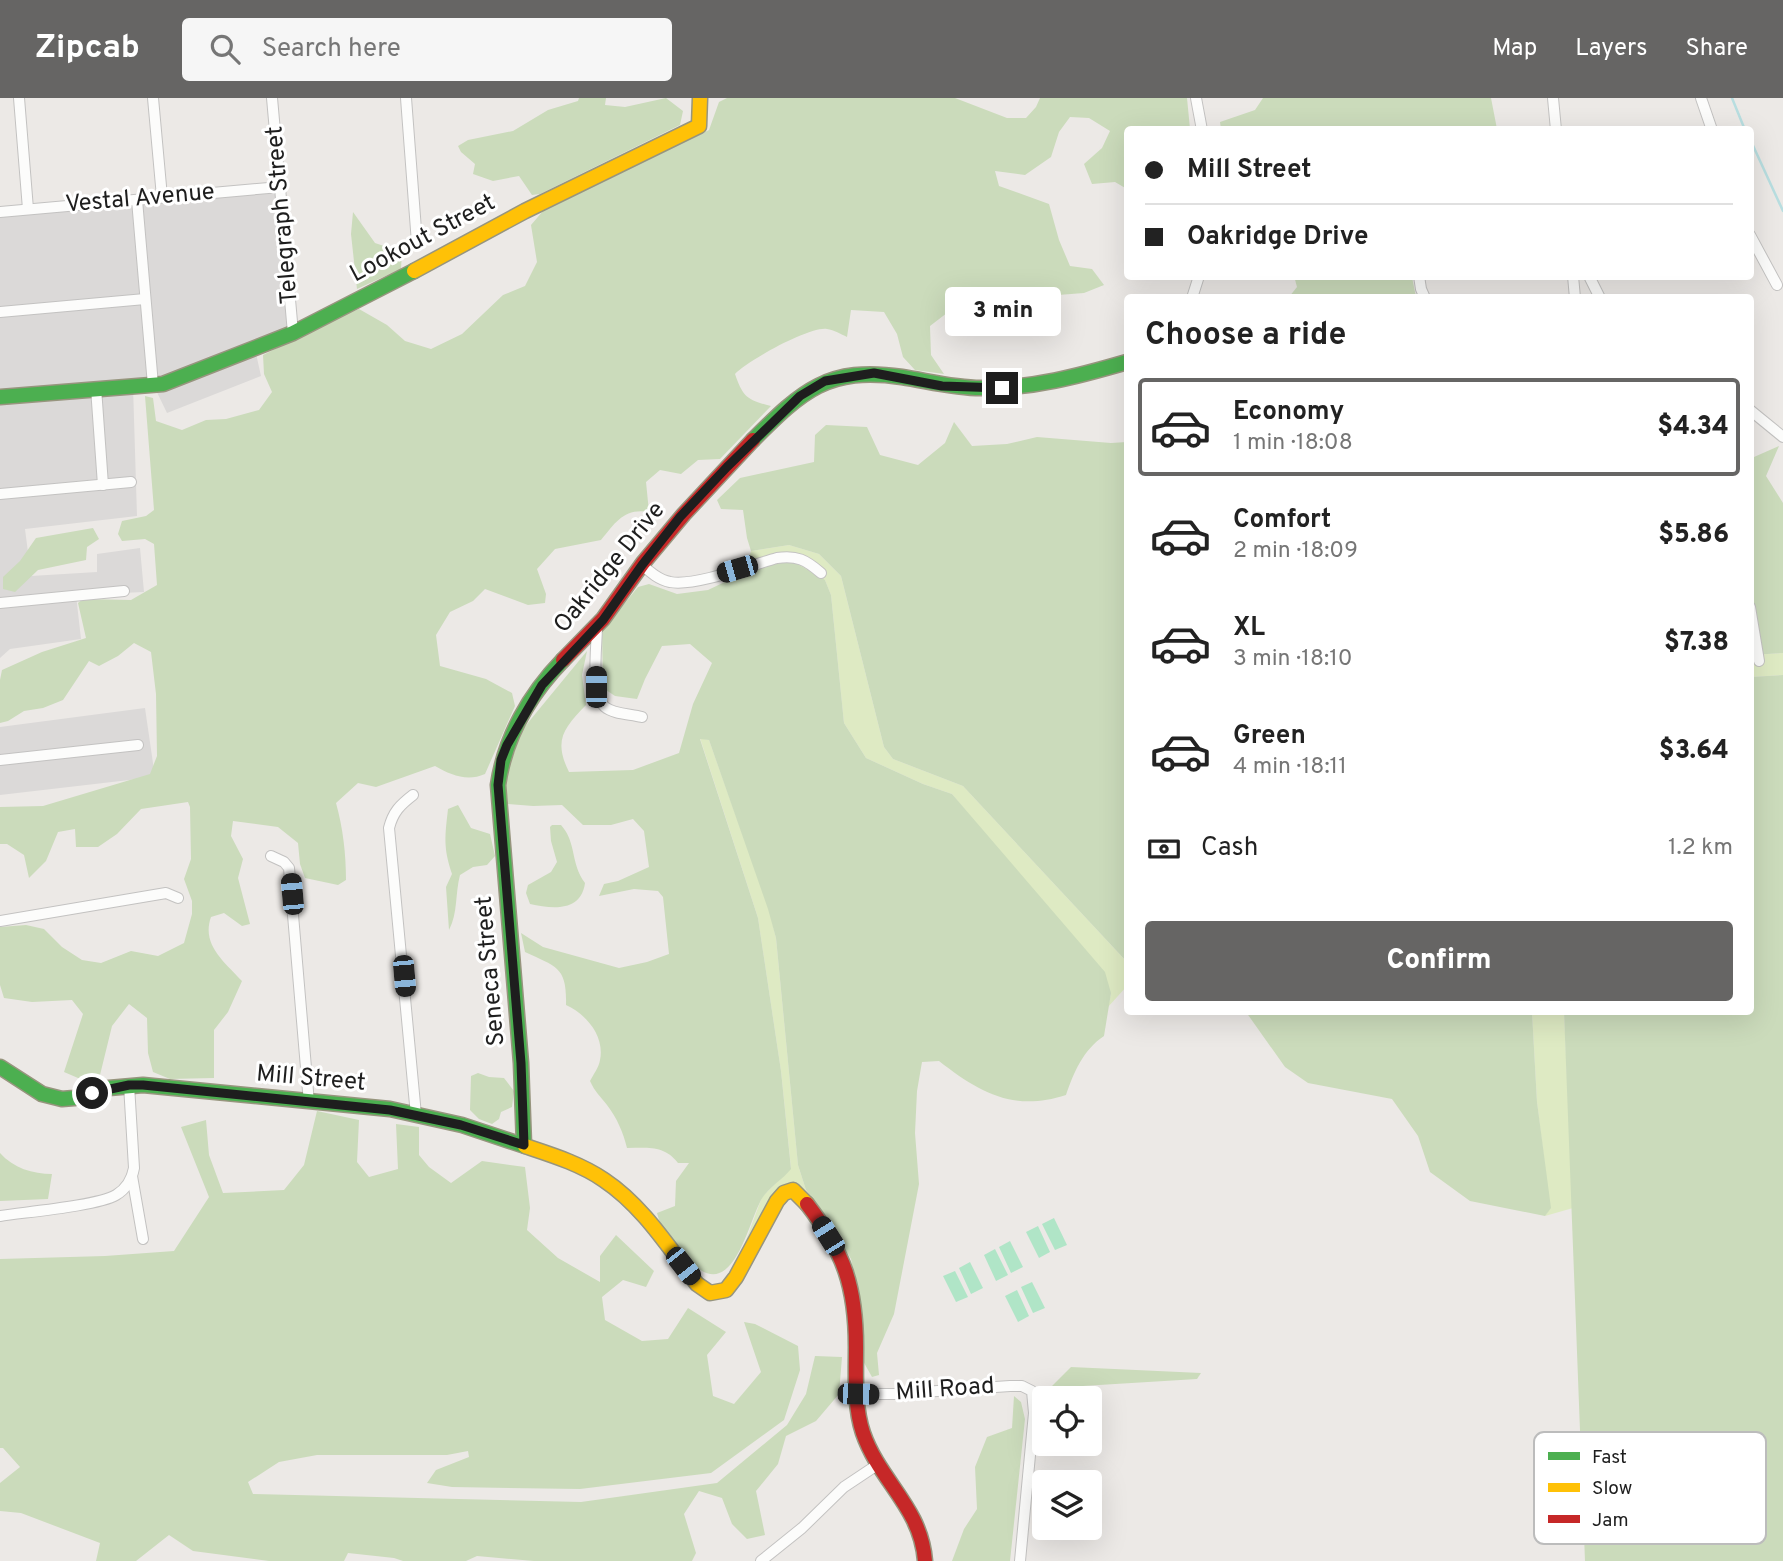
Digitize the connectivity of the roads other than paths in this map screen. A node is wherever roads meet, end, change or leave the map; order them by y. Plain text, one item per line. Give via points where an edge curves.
1 (19, 98) edge
2 (153, 98) edge
3 (272, 98) edge
4 (406, 98) edge
5 (700, 98) edge
6 (1196, 98) edge
7 (1552, 98) edge
8 (1701, 98) edge
9 (1201, 126) edge
10 (1556, 126) edge
11 (1711, 126) edge
12 (280, 187) junction
13 (162, 197) junction
14 (138, 200) junction
15 (28, 209) junction
16 (0, 212) edge
17 (1754, 242) edge
18 (417, 243) dead end
19 (1777, 285) dead end
20 (145, 299) junction
21 (0, 312) edge
22 (293, 332) junction
23 (1124, 363) edge
24 (153, 385) junction
25 (96, 388) junction
26 (0, 397) edge
27 (1754, 413) edge
28 (1783, 437) edge
29 (131, 482) dead end
30 (103, 485) junction
31 (0, 494) edge
32 (642, 565) junction
33 (821, 573) dead end
34 (124, 591) dead end
35 (0, 603) edge
36 (597, 626) junction
37 (1754, 631) edge
38 (1759, 661) dead end
39 (642, 717) dead end
40 (138, 745) dead end
41 (0, 760) edge
42 (499, 794) joint
43 (413, 795) dead end
44 (271, 856) dead end
45 (177, 898) dead end
46 (0, 920) edge
47 (0, 1067) edge
48 (129, 1085) junction
49 (309, 1103) junction
50 (416, 1115) junction
51 (524, 1145) junction
52 (132, 1176) junction
53 (0, 1216) edge
54 (143, 1239) dead end
55 (858, 1394) junction
56 (877, 1465) junction
57 (761, 1561) edge
58 (925, 1561) edge
59 (1020, 1561) edge

1 - 15 street
2 - 13 street
3 - 12 street, Telegraph Street
4 - 18 street
5 - 22 street, Lookout Street via 699,125 692,130
6 - 9 street
7 - 10 street
8 - 11 street
12 - 13 street, Vestal Avenue
12 - 22 street, Telegraph Street
13 - 14 street, Vestal Avenue
14 - 15 street, Vestal Avenue
14 - 20 street
15 - 16 street, Vestal Avenue
17 - 19 street
20 - 21 street
20 - 24 street
22 - 24 street, Lookout Street via 211,367
23 - 32 street, Oakridge Drive via 1071,378 1002,388 942,386 874,373 825,381 787,407 727,467
24 - 25 street, Lookout Street
25 - 26 street, Lookout Street
25 - 30 street
27 - 28 street
29 - 30 street
30 - 31 street
32 - 33 street via 661,579 681,583 791,556 809,562
32 - 36 street, Oakridge Drive
34 - 35 street
36 - 39 street via 598,696 604,707 614,712
36 - 42 street, Oakridge Drive via 547,678 524,714 501,760
37 - 38 street
40 - 41 street
42 - 51 street, Seneca Street
43 - 50 street via 392,816 389,828
44 - 49 street via 289,868
45 - 46 street via 166,893
47 - 48 street, Mill Street via 42,1094 62,1099
48 - 49 street, Mill Street
48 - 52 street
49 - 50 street, Mill Street
50 - 51 street, Mill Street
51 - 55 street, Mill Street via 584,1169 625,1196 697,1284 710,1293 728,1287 784,1193 793,1190 800,1195 848,1275 855,1315
52 - 53 street via 113,1197
52 - 54 street
55 - 56 street via 865,1439
55 - 59 street, Mill Road via 1010,1385 1032,1391 1034,1413
56 - 57 street via 844,1487
56 - 58 street via 921,1527

